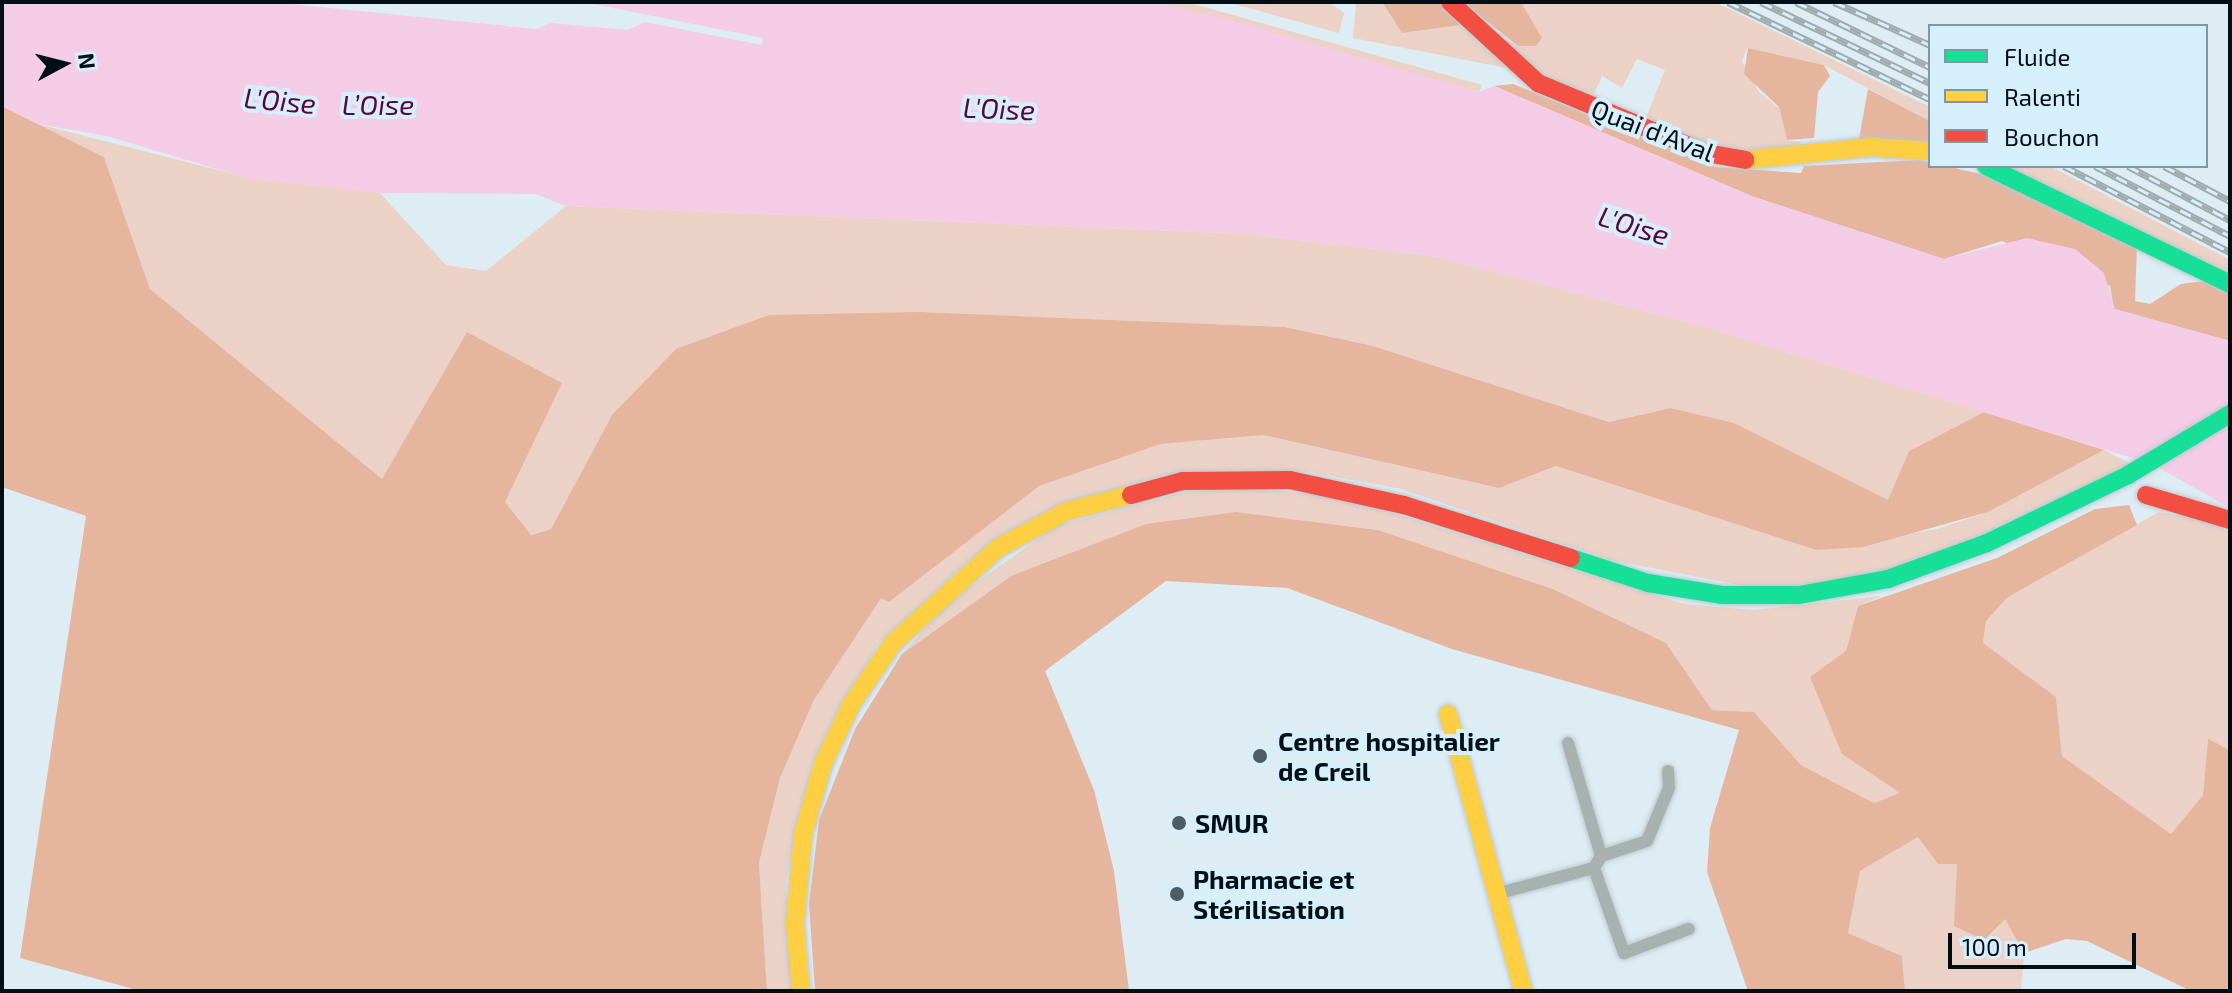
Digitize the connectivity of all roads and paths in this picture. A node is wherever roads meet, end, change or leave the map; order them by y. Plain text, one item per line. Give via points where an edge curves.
1 (1450, 2) edge
2 (1928, 151) edge
3 (1990, 168) edge
4 (2230, 284) edge
5 (2230, 414) edge
6 (2146, 495) dead end
7 (2230, 520) edge
8 (1448, 714) dead end
9 (1568, 743) dead end
10 (1668, 771) dead end
11 (1601, 856) junction
12 (1594, 868) junction
13 (1496, 894) junction
14 (1689, 929) dead end
15 (801, 991) edge
16 (1523, 991) edge

1 - 2 main road, Quai d'Aval via 1526,75 1731,160 1870,147
3 - 4 main road
5 - 15 main road via 2059,510 1904,574 1765,597 1621,577 1404,505 1290,480 1183,481 1080,506 1011,540 947,587 901,632 851,705 823,764 803,835 795,924
6 - 7 main road
8 - 13 main road
9 - 11 street
10 - 11 street via 1669,788 1651,838
11 - 12 street
12 - 13 street
12 - 14 street via 1624,953
13 - 16 main road

